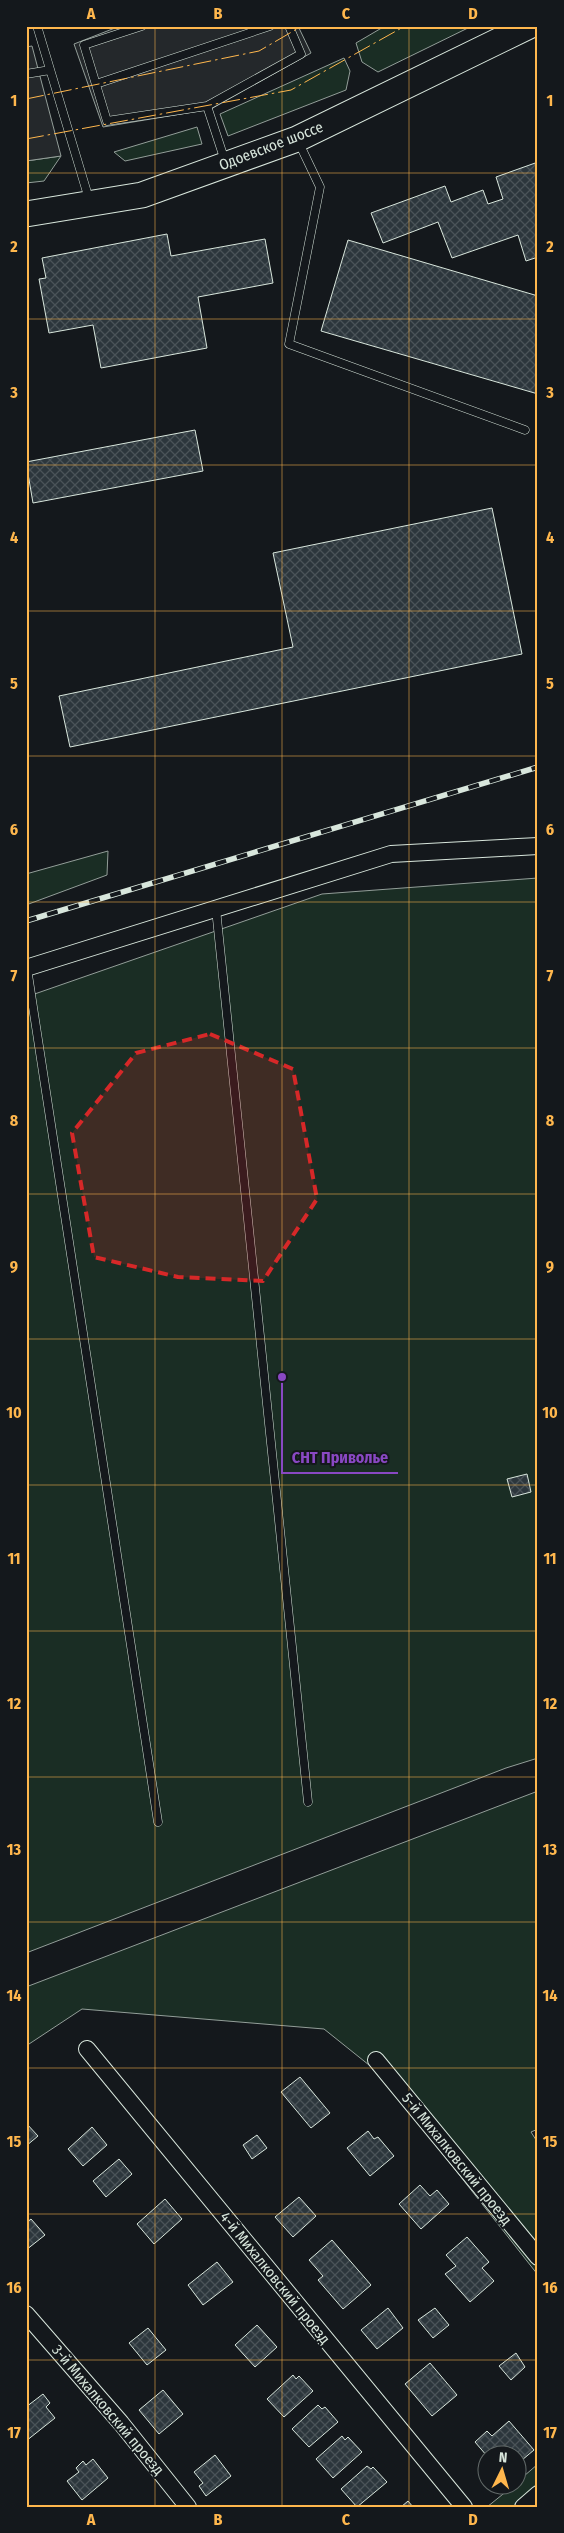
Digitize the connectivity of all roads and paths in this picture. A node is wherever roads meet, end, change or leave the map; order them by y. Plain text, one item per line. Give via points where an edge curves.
1 (37, 26) edge
2 (142, 26) edge
3 (270, 26) edge
4 (289, 26) edge
5 (529, 26) edge
6 (50, 70) junction
7 (26, 74) edge
8 (96, 84) junction
9 (207, 106) junction
10 (297, 139) junction
11 (226, 163) junction
12 (90, 203) junction
13 (26, 214) edge
14 (525, 430) dead end
15 (538, 846) edge
16 (216, 909) junction
17 (26, 968) edge
18 (308, 1802) dead end
19 (158, 1822) dead end
20 (87, 2049) dead end
21 (376, 2060) dead end
22 (538, 2258) edge
23 (26, 2314) edge
24 (538, 2494) edge
25 (188, 2507) edge
26 (464, 2507) edge
27 (523, 2507) edge

1 - 6 lane
2 - 8 lane via 84,45
3 - 8 lane
4 - 9 lane via 301,54
5 - 10 main road, Одоевское шоссе
6 - 7 lane
6 - 12 lane
8 - 9 lane via 107,121
9 - 11 lane
10 - 11 main road, Одоевское шоссе
10 - 14 lane via 320,187 289,344
11 - 12 main road, Одоевское шоссе via 142,195
12 - 13 main road, Одоевское шоссе
15 - 16 street via 391,854
16 - 17 street
16 - 18 lane
17 - 19 lane
20 - 26 street, 4-й Михалковский проезд
21 - 22 street, 5-й Михалковский проезд
23 - 25 street, 3-й Михалковский проезд via 121,2423
24 - 27 street

